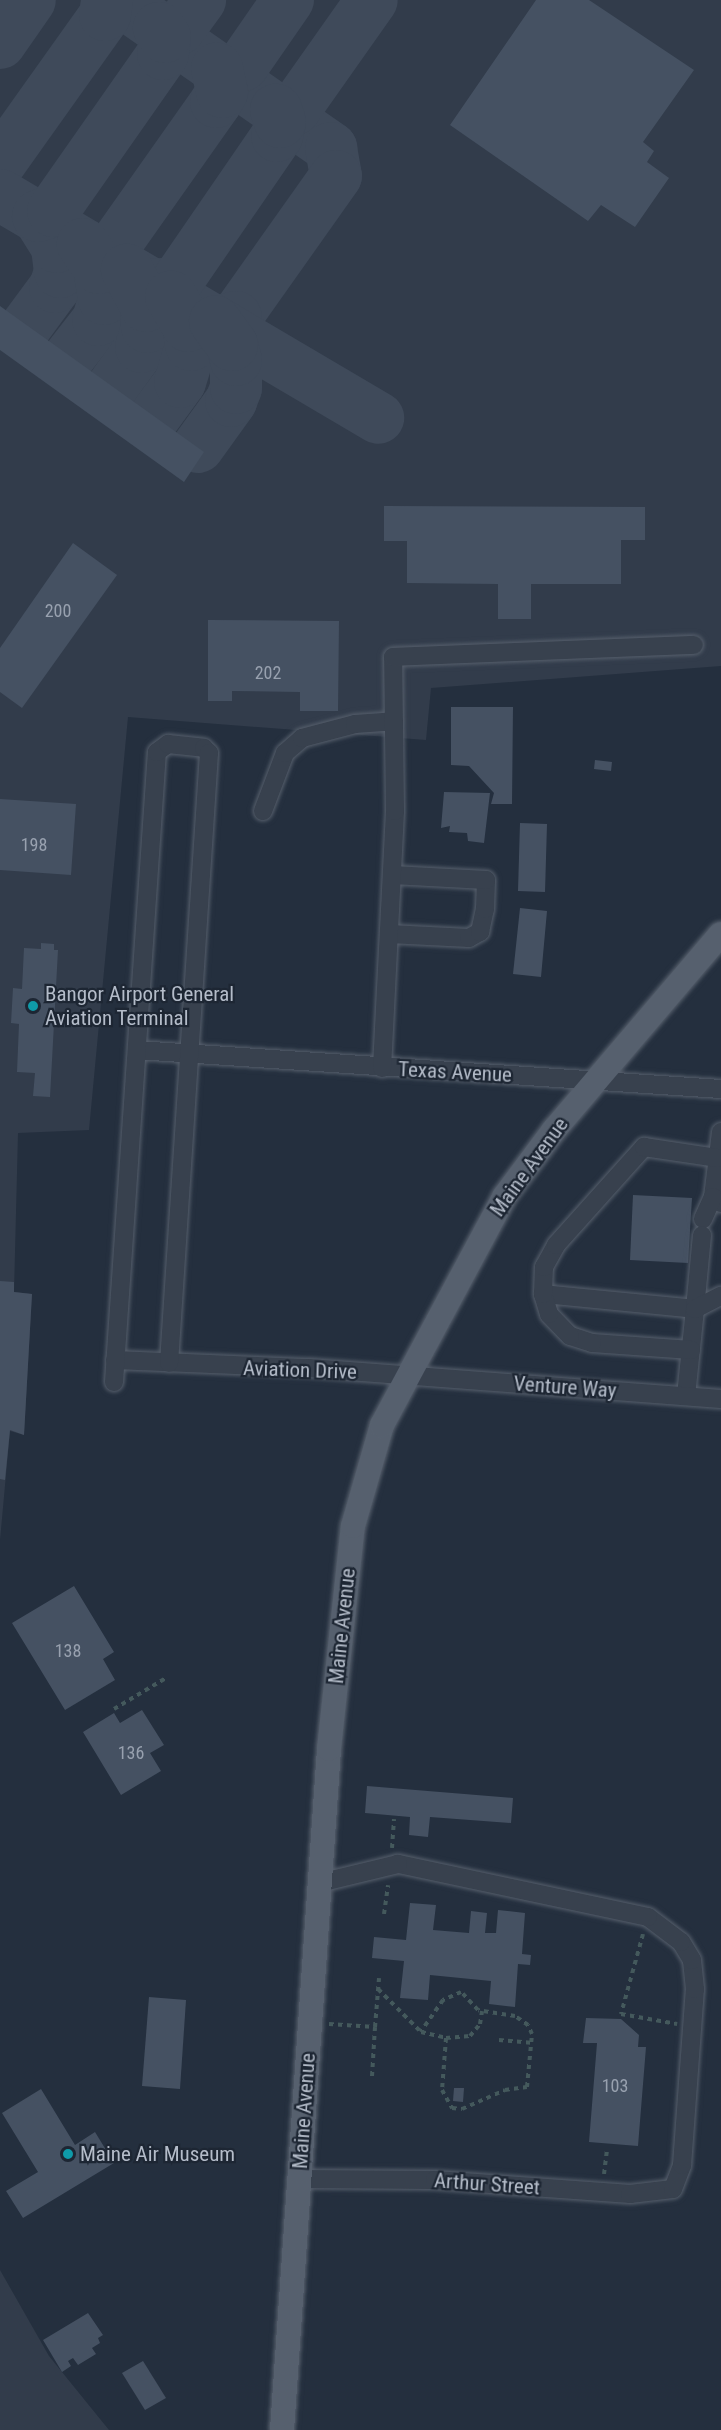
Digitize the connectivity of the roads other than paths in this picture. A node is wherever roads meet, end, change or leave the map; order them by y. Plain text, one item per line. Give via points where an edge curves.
1 (694, 645) dead end
2 (394, 721) junction
3 (263, 811) dead end
4 (392, 875) junction
5 (389, 934) junction
6 (721, 934) edge
7 (137, 1050) junction
8 (189, 1054) junction
9 (382, 1068) junction
10 (597, 1079) junction
11 (721, 1089) edge
12 (721, 1132) edge
13 (718, 1158) junction
14 (717, 1200) edge
15 (543, 1294) junction
16 (721, 1296) edge
17 (695, 1309) junction
18 (691, 1350) junction
19 (115, 1360) junction
20 (169, 1363) junction
21 (410, 1376) junction
22 (114, 1382) dead end
23 (686, 1396) junction
24 (721, 1399) edge
25 (319, 1883) junction
26 (299, 2179) junction
27 (282, 2430) edge

1 - 2 street via 393,657
2 - 3 street via 355,724 302,738 285,753
2 - 4 street
4 - 5 street
4 - 5 street via 486,880 485,909 480,932 469,938
5 - 9 street
6 - 10 main road, Maine Avenue
7 - 8 street, Texas Avenue
7 - 8 street via 157,752 168,744 204,748 209,753
7 - 19 street
8 - 9 street, Texas Avenue
8 - 20 street
9 - 10 street, Texas Avenue
10 - 11 street, Texas Avenue
10 - 21 main road, Maine Avenue via 504,1197 461,1272
12 - 13 street
13 - 14 street
13 - 15 street via 644,1147 556,1245 544,1267
14 - 17 street via 703,1227
15 - 17 street
15 - 18 street via 549,1314 570,1336 592,1343
16 - 17 street
17 - 18 street
18 - 23 street
19 - 20 street, Aviation Drive
19 - 22 street
20 - 21 street, Aviation Drive
21 - 23 street, Venture Way
21 - 25 main road, Maine Avenue via 382,1425 353,1526
23 - 24 street, Venture Way
25 - 26 main road, Maine Avenue
25 - 26 street, Arthur Street via 398,1864 648,1917 674,1936 692,1960 692,2026 682,2165 674,2189 630,2194 435,2180
26 - 27 main road, Maine Avenue

